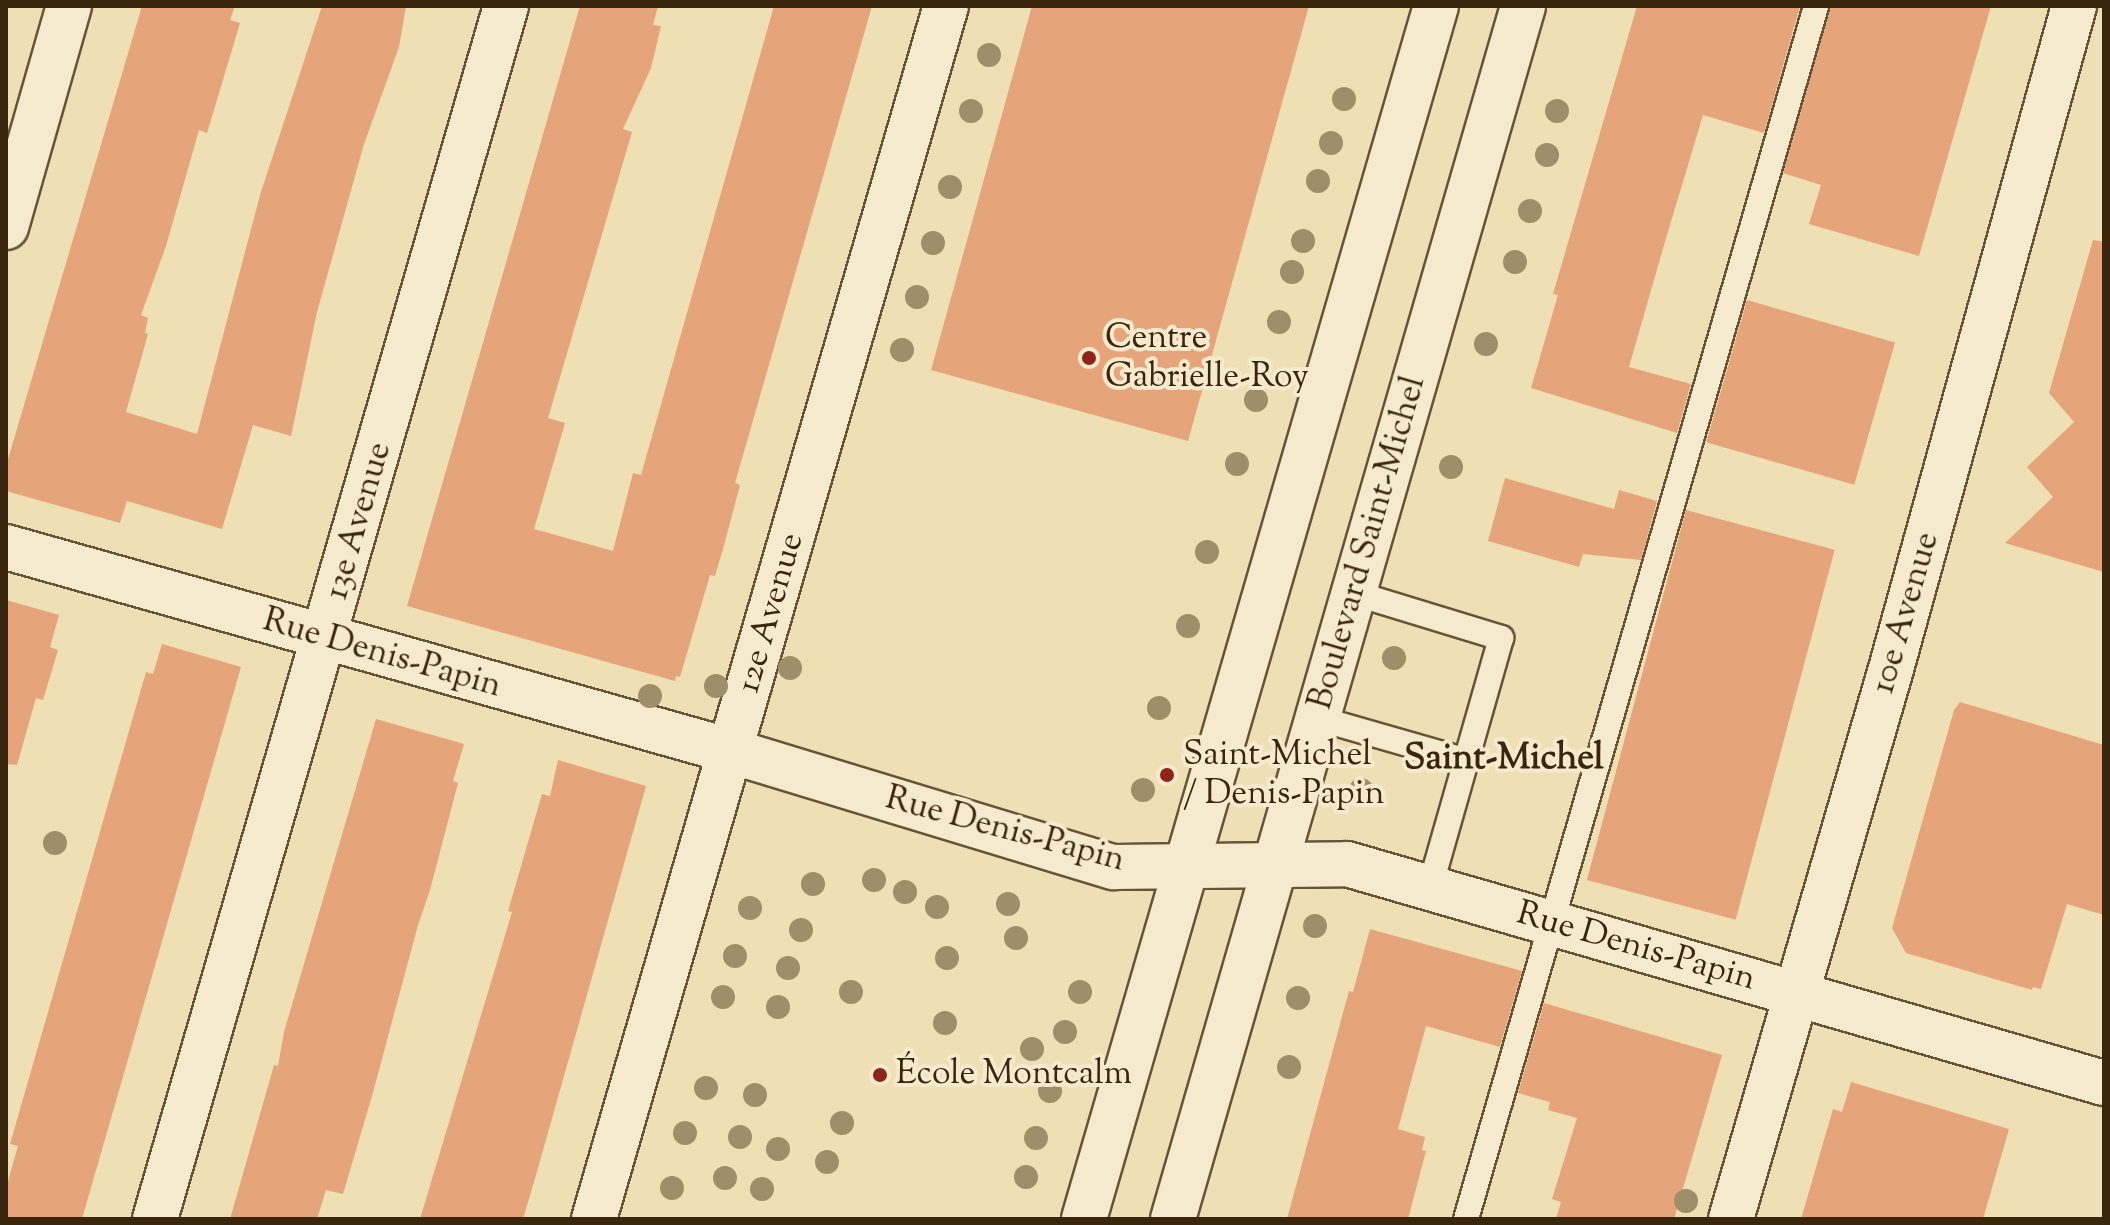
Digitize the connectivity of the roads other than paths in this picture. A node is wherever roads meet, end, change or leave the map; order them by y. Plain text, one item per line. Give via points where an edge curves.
1 (69, 6) edge
2 (506, 6) edge
3 (946, 6) edge
4 (1436, 6) edge
5 (1523, 6) edge
6 (1816, 6) edge
7 (2074, 6) edge
8 (6, 227) edge
9 (6, 547) edge
10 (1354, 593) junction
11 (325, 638) junction
12 (1317, 718) junction
13 (731, 751) junction
14 (1467, 761) junction
15 (1274, 864) junction
16 (1186, 865) junction
17 (1430, 888) junction
18 (1552, 923) junction
19 (1797, 992) junction
20 (2104, 1083) edge
21 (155, 1219) edge
22 (594, 1219) edge
23 (1084, 1219) edge
24 (1173, 1219) edge
25 (1466, 1219) edge
26 (1731, 1219) edge

1 - 8 street
2 - 11 street, 13e Avenue
3 - 13 street, 12e Avenue
4 - 16 street
5 - 10 street, Boulevard Saint-Michel
6 - 18 lane
7 - 19 street, 10e Avenue
9 - 11 street, Rue Denis-Papin
10 - 12 street, Boulevard Saint-Michel
10 - 14 lane via 1501,638
11 - 13 street, Rue Denis-Papin
11 - 21 street, 13e Avenue
12 - 14 lane
12 - 15 street, Boulevard Saint-Michel
13 - 16 street, Rue Denis-Papin via 1114,867
13 - 22 street, 12e Avenue
14 - 17 lane
15 - 16 street, Rue Denis-Papin
15 - 17 street, Rue Denis-Papin via 1347,864
15 - 24 street, Boulevard Saint-Michel
16 - 23 street
17 - 18 street, Rue Denis-Papin
18 - 19 street, Rue Denis-Papin
18 - 25 lane
19 - 20 street, Rue Denis-Papin
19 - 26 street, 10e Avenue

